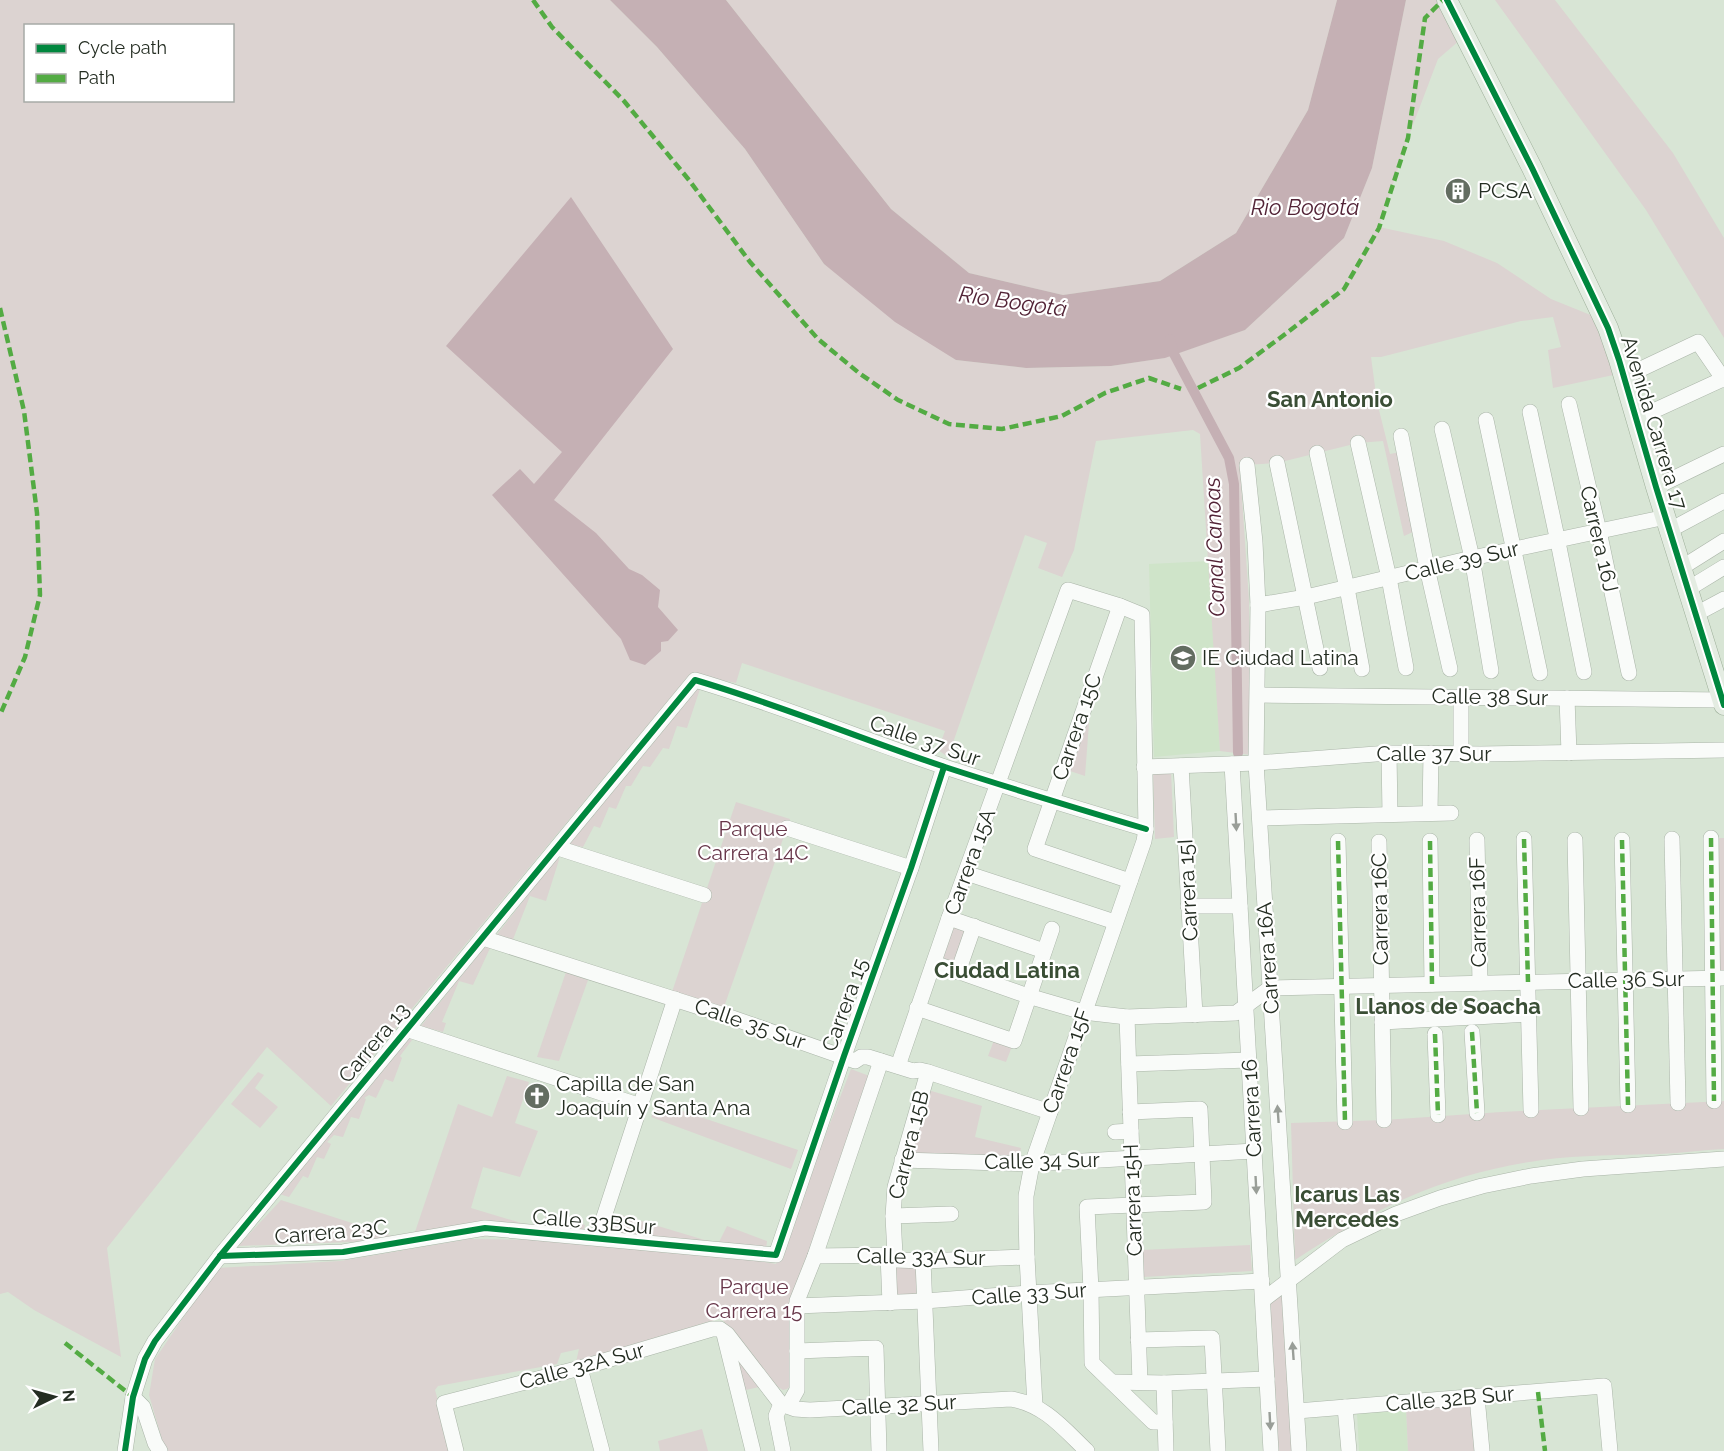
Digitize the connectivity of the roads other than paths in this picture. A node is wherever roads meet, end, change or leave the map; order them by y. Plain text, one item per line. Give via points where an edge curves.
1 (1447, 0) edge
2 (1624, 377) junction
3 (1723, 380) edge
4 (1569, 404) dead end
5 (1530, 412) dead end
6 (1636, 419) junction
7 (1486, 420) dead end
8 (1442, 429) dead end
9 (1401, 436) dead end
10 (1358, 443) dead end
11 (1317, 453) dead end
12 (1724, 454) edge
13 (1277, 463) dead end
14 (1247, 465) dead end
15 (1656, 487) junction
16 (1724, 501) edge
17 (1668, 524) junction
18 (1599, 531) junction
19 (1558, 540) junction
20 (1724, 541) edge
21 (1513, 549) junction
22 (1472, 558) junction
23 (1724, 567) edge
24 (1427, 568) junction
25 (1681, 568) junction
26 (1389, 578) junction
27 (1347, 586) junction
28 (1688, 589) junction
29 (1306, 597) junction
30 (1724, 598) edge
31 (1258, 605) junction
32 (1120, 606) junction
33 (1696, 614) junction
34 (1406, 668) dead end
35 (1320, 669) dead end
36 (1362, 669) dead end
37 (1450, 669) dead end
38 (1491, 671) dead end
39 (1584, 672) dead end
40 (1540, 673) dead end
41 (1629, 673) dead end
42 (695, 681) joint
43 (1258, 695) junction
44 (1461, 697) junction
45 (1568, 698) junction
46 (1723, 702) edge
47 (1724, 750) edge
48 (1389, 753) junction
49 (1431, 753) junction
50 (1569, 753) junction
51 (1461, 754) junction
52 (1256, 763) junction
53 (1232, 764) junction
54 (1181, 766) junction
55 (944, 767) junction
56 (1144, 767) junction
57 (998, 784) junction
58 (1051, 801) junction
59 (1430, 813) junction
60 (1451, 813) dead end
61 (1390, 814) junction
62 (1260, 818) junction
63 (787, 828) dead end
64 (1146, 829) junction
65 (1711, 838) dead end
66 (1524, 839) dead end
67 (1672, 839) dead end
68 (1477, 840) dead end
69 (1575, 840) dead end
70 (1622, 840) dead end
71 (1338, 841) dead end
72 (1379, 842) dead end
73 (1430, 842) dead end
74 (558, 848) junction
75 (911, 868) junction
76 (966, 873) junction
77 (1130, 881) junction
78 (704, 895) dead end
79 (1188, 906) junction
80 (1240, 906) junction
81 (949, 918) junction
82 (1115, 922) junction
83 (974, 926) junction
84 (1052, 929) dead end
85 (483, 938) junction
86 (1044, 951) junction
87 (934, 963) junction
88 (958, 972) junction
89 (1718, 978) edge
90 (1675, 979) junction
91 (1625, 980) junction
92 (1578, 981) junction
93 (1528, 982) junction
94 (1480, 983) junction
95 (1432, 984) junction
96 (1382, 985) junction
97 (1341, 986) junction
98 (1270, 988) junction
99 (1028, 996) junction
100 (675, 999) junction
101 (1246, 1006) junction
102 (917, 1008) junction
103 (1083, 1012) junction
104 (1529, 1014) junction
105 (1195, 1015) junction
106 (1127, 1017) junction
107 (1382, 1022) junction
108 (406, 1029) junction
109 (1472, 1032) dead end
110 (1435, 1034) dead end
111 (844, 1056) junction
112 (1249, 1060) junction
113 (881, 1061) junction
114 (1129, 1064) junction
115 (898, 1066) junction
116 (928, 1072) junction
117 (1714, 1101) dead end
118 (1678, 1103) dead end
119 (1628, 1105) dead end
120 (641, 1106) junction
121 (1581, 1108) dead end
122 (1531, 1110) dead end
123 (1050, 1112) junction
124 (1130, 1112) junction
125 (1477, 1113) dead end
126 (1438, 1115) dead end
127 (1384, 1120) dead end
128 (1345, 1122) dead end
129 (1131, 1131) junction
130 (1115, 1132) dead end
131 (1254, 1151) junction
132 (1202, 1154) junction
133 (1132, 1158) junction
134 (1724, 1159) edge
135 (902, 1160) junction
136 (1032, 1164) junction
137 (1134, 1205) junction
138 (951, 1214) dead end
139 (893, 1216) junction
140 (601, 1226) dead end
141 (410, 1240) joint
142 (776, 1255) joint
143 (892, 1255) junction
144 (220, 1256) junction
145 (815, 1256) junction
146 (1027, 1257) junction
147 (923, 1261) junction
148 (1288, 1279) junction
149 (1262, 1281) junction
150 (1137, 1287) junction
151 (1091, 1290) junction
152 (1028, 1293) junction
153 (1263, 1300) junction
154 (925, 1301) junction
155 (890, 1303) junction
156 (796, 1306) junction
157 (721, 1330) junction
158 (1138, 1340) junction
159 (797, 1351) junction
160 (580, 1368) junction
161 (1267, 1379) junction
162 (1214, 1381) junction
163 (1112, 1382) junction
164 (1140, 1382) junction
165 (1164, 1383) junction
166 (133, 1397) junction
167 (1477, 1397) junction
168 (929, 1403) junction
169 (784, 1405) junction
170 (879, 1405) junction
171 (1035, 1406) junction
172 (1345, 1407) junction
173 (1297, 1411) junction
174 (1165, 1422) junction
175 (149, 1425) junction
176 (128, 1429) junction
177 (125, 1451) edge
178 (160, 1451) edge
179 (456, 1451) edge
180 (602, 1451) edge
181 (753, 1451) edge
182 (783, 1451) edge
183 (879, 1451) edge
184 (931, 1451) edge
185 (1087, 1451) edge
186 (1166, 1451) edge
187 (1218, 1451) edge
188 (1271, 1451) edge
189 (1299, 1451) edge
190 (1349, 1451) edge
191 (1482, 1451) edge
192 (1610, 1451) edge

1 - 2 main road, Avenida Carrera 17 via 1603,316
2 - 3 street via 1698,342
2 - 6 main road, Avenida Carrera 17
3 - 6 street
4 - 18 street, Carrera 16J
5 - 19 street
6 - 15 main road, Avenida Carrera 17
7 - 21 street
8 - 22 street
9 - 24 street
10 - 26 street
11 - 27 street
12 - 15 street
13 - 29 street
14 - 31 street, Carrera 16A
15 - 17 main road, Avenida Carrera 17
16 - 17 street, Calle 39 Sur
17 - 18 street, Calle 39 Sur
17 - 25 main road, Avenida Carrera 17
18 - 19 street, Calle 39 Sur
18 - 41 street, Carrera 16J
19 - 21 street, Calle 39 Sur
19 - 39 street
20 - 25 street
21 - 22 street, Calle 39 Sur
21 - 40 street
22 - 24 street, Calle 39 Sur
22 - 38 street
23 - 28 street
24 - 26 street, Calle 39 Sur
24 - 37 street
25 - 28 main road, Avenida Carrera 17
26 - 27 street, Calle 39 Sur
26 - 34 street
27 - 29 street, Calle 39 Sur
27 - 36 street
28 - 33 main road, Avenida Carrera 17
29 - 31 street, Calle 39 Sur
29 - 35 street
30 - 33 street
31 - 43 street, Carrera 16A
32 - 56 street, Carrera 15F via 1142,615
32 - 57 street, Carrera 15A via 1068,590
32 - 58 street, Carrera 15C
33 - 46 main road, Avenida Carrera 17
42 - 55 street, Calle 37 Sur
42 - 74 street, Carrera 13
43 - 44 street, Calle 38 Sur
43 - 52 street, Carrera 16A
44 - 45 street, Calle 38 Sur
44 - 51 street
45 - 46 street, Calle 38 Sur
45 - 50 street
47 - 50 street, Calle 37 Sur
48 - 49 street, Calle 37 Sur
48 - 52 street, Calle 37 Sur
48 - 61 street
49 - 51 street, Calle 37 Sur
49 - 59 street
50 - 51 street, Calle 37 Sur
52 - 53 street, Calle 37 Sur
52 - 62 street, Carrera 16A
53 - 54 street, Calle 37 Sur
53 -> 80 street, Carrera 16
54 - 56 street, Calle 37 Sur
54 - 79 street, Carrera 15I
55 - 57 street, Calle 37 Sur
55 - 75 street, Carrera 15
56 - 64 street, Carrera 15F
57 - 58 street, Calle 37 Sur
57 - 76 street, Carrera 15A
58 - 64 street, Calle 37 Sur
58 - 77 street, Carrera 15C via 1035,849
59 - 60 street
59 - 61 street
61 - 62 street
62 - 98 street, Carrera 16A
63 - 75 street
64 - 77 street, Carrera 15F
65 - 89 street
66 - 93 street
67 - 90 street
68 - 94 street, Carrera 16F
69 - 92 street
70 - 91 street
71 - 97 street
72 - 96 street, Carrera 16C
73 - 95 street
74 - 78 street
74 - 85 street, Carrera 13
75 - 111 street, Carrera 15
76 - 81 street, Carrera 15A
76 - 82 street
77 - 82 street, Carrera 15F
79 - 80 street
79 - 105 street, Carrera 15I
80 - 101 street, Carrera 16
81 - 83 street
81 - 87 street, Carrera 15A
82 - 103 street, Carrera 15F
83 - 86 street
83 - 88 street
84 - 86 street
85 - 100 street, Calle 35 Sur
85 - 108 street, Carrera 13
86 - 99 street
87 - 88 street
87 - 102 street, Carrera 15A
88 - 99 street
89 - 90 street, Calle 36 Sur
89 - 117 street
90 - 91 street, Calle 36 Sur
90 - 118 street
91 - 92 street, Calle 36 Sur
91 - 119 street
92 - 93 street, Calle 36 Sur
92 - 121 street
93 - 94 street, Calle 36 Sur
93 - 104 street
94 - 95 street, Calle 36 Sur
95 - 96 street, Calle 36 Sur
96 - 97 street, Calle 36 Sur
96 - 107 street, Carrera 16C
97 - 98 street, Calle 36 Sur
97 - 128 street
98 - 101 street
148 -> 98 street, Carrera 16A
99 - 102 street via 1014,1041
99 - 103 street
100 - 111 street, Calle 35 Sur
100 - 120 street
101 - 105 street via 1236,1013
101 - 112 street, Carrera 16
102 - 115 street, Carrera 15A
103 - 106 street
103 - 123 street, Carrera 15F
104 - 107 street
104 - 122 street
105 - 106 street
106 - 114 street, Carrera 15H
107 - 127 street, Carrera 16C
108 - 120 street
108 - 144 street, Carrera 13
109 - 125 street
110 - 126 street
111 - 113 street, Calle 35 Sur via 855,1061 868,1057
111 - 142 street, Carrera 15
112 - 114 street
112 - 131 street, Carrera 16
113 - 115 street, Calle 35 Sur
113 - 145 street
114 - 124 street, Carrera 15H
115 - 116 street, Calle 35 Sur
116 - 123 street, Calle 35 Sur
116 - 135 street, Carrera 15B
120 - 140 street
123 - 136 street, Carrera 15F
124 - 129 street, Carrera 15H
124 - 132 street via 1200,1109
129 - 130 street
129 - 133 street, Carrera 15H
131 - 132 street, Calle 34 Sur
131 -> 149 street, Carrera 16
132 - 133 street, Calle 34 Sur
132 - 137 street via 1204,1202
133 - 136 street, Calle 34 Sur
133 - 137 street, Carrera 15H
134 - 148 street via 1583,1169 1482,1186 1396,1214 1342,1240
135 - 136 street, Calle 34 Sur
135 - 139 street, Carrera 15B
136 - 146 street, Carrera 15F via 1026,1196
137 - 150 street, Carrera 15H
137 - 151 street via 1087,1207
138 - 139 street
139 - 143 street, Carrera 15B
141 - 142 street, Calle 33BSur via 485,1228
141 - 144 street, Carrera 23C via 343,1252
143 - 145 street, Calle 33A Sur
143 - 147 street, Calle 33A Sur via 896,1260
143 - 155 street, Carrera 15B
144 - 166 street, Carrera 13 via 155,1341
145 - 156 street
146 - 147 street, Calle 33A Sur
146 - 152 street, Carrera 15F
147 - 154 street
148 - 153 street
173 -> 148 street, Carrera 16A
149 - 150 street, Calle 33 Sur
149 - 153 street, Carrera 16
150 - 151 street, Calle 33 Sur
150 - 158 street, Carrera 15H
151 - 152 street, Calle 33 Sur
151 - 163 street via 1092,1363
152 - 154 street, Calle 33 Sur
152 - 171 street, Carrera 15F
153 - 161 street, Carrera 16
154 - 155 street, Calle 33 Sur
154 - 168 street
155 - 156 street, Calle 33 Sur
156 - 159 street
157 - 160 street, Calle 32A Sur via 712,1329
157 - 169 street
157 - 181 street
158 - 162 street via 1212,1338
158 - 164 street, Carrera 15H
159 - 169 street via 797,1390
159 - 170 street via 876,1348
160 - 179 street, Calle 32A Sur via 444,1403
160 - 180 street
161 - 162 street
161 -> 188 street, Carrera 16
162 - 165 street
162 - 187 street
163 - 164 street
163 - 174 street via 1153,1422
164 - 165 street
165 - 174 street
166 - 175 street via 143,1407
166 - 176 street, Carrera 13
167 - 172 street, Calle 32B Sur
167 - 191 street
167 - 192 street, Calle 32B Sur via 1604,1386
168 - 170 street, Calle 32 Sur
168 - 171 street, Calle 32 Sur via 1011,1399
168 - 184 street
169 - 170 street, Calle 32 Sur via 801,1410
169 - 182 street via 776,1416
170 - 183 street
171 - 185 street, Calle 32 Sur
172 - 173 street, Calle 32B Sur
172 - 190 street
173 - 189 street, Carrera 16A
174 - 186 street
175 - 176 street
175 - 178 street
176 - 177 street, Carrera 13

